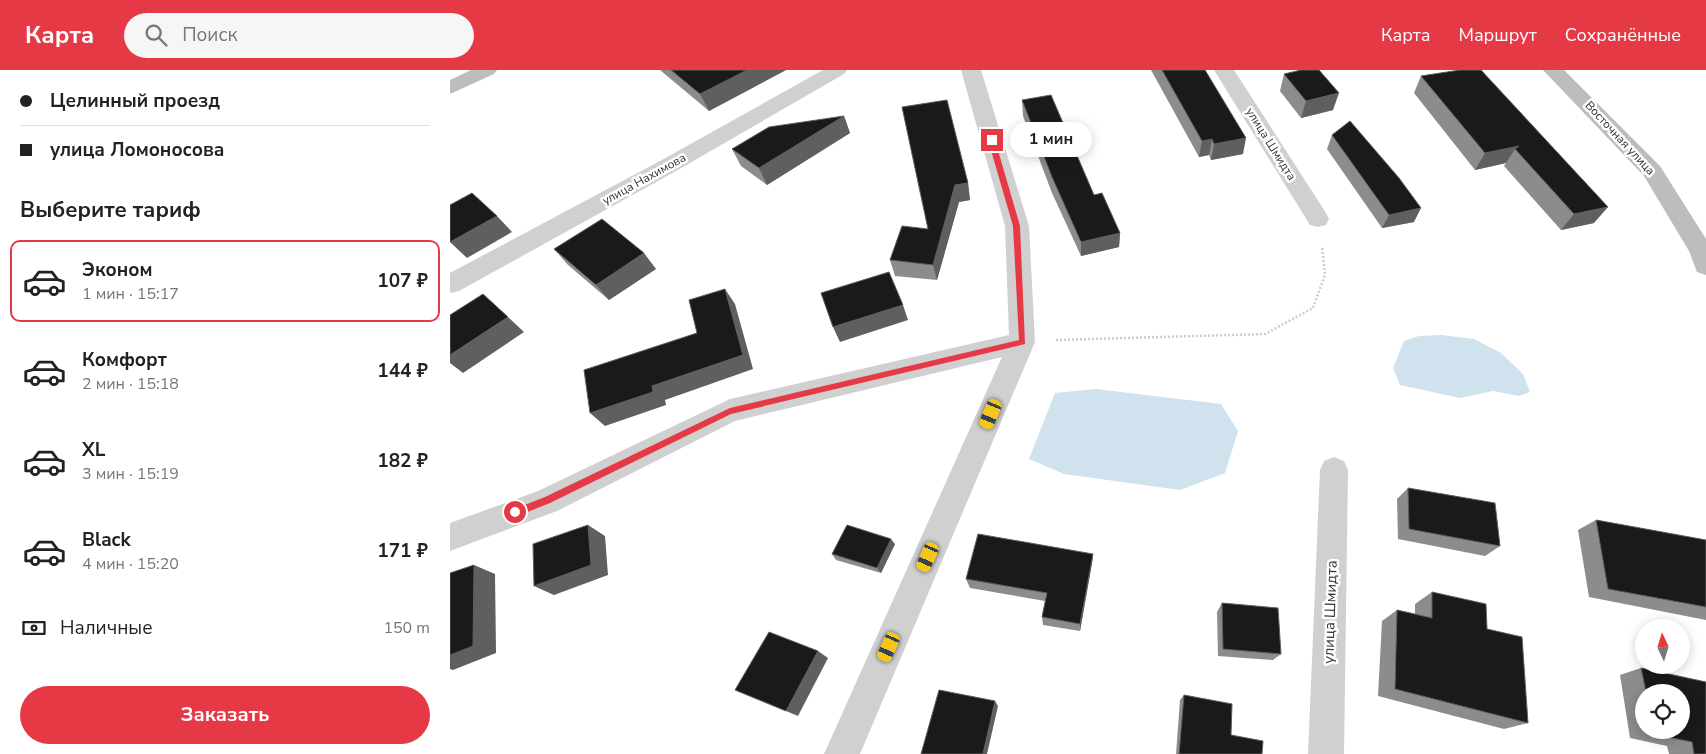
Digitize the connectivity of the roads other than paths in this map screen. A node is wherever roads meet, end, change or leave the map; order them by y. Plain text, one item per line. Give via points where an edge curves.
1 (487, 70) edge
2 (837, 70) edge
3 (971, 70) edge
4 (1224, 70) edge
5 (1553, 70) edge
6 (450, 88) edge
7 (1318, 219) road end
8 (1706, 266) edge
9 (450, 284) edge
10 (1022, 342) junction
11 (1334, 470) dead end
12 (450, 537) edge
13 (842, 754) edge
14 (1326, 754) edge

1 - 6 street
2 - 9 street, улица Нахимова
3 - 10 street via 1017,226
4 - 7 street, улица Шмидта
5 - 8 street, Восточная улица via 1652,171 1701,250
10 - 12 street via 730,411 547,500
10 - 13 street
11 - 14 street, улица Шмидта

